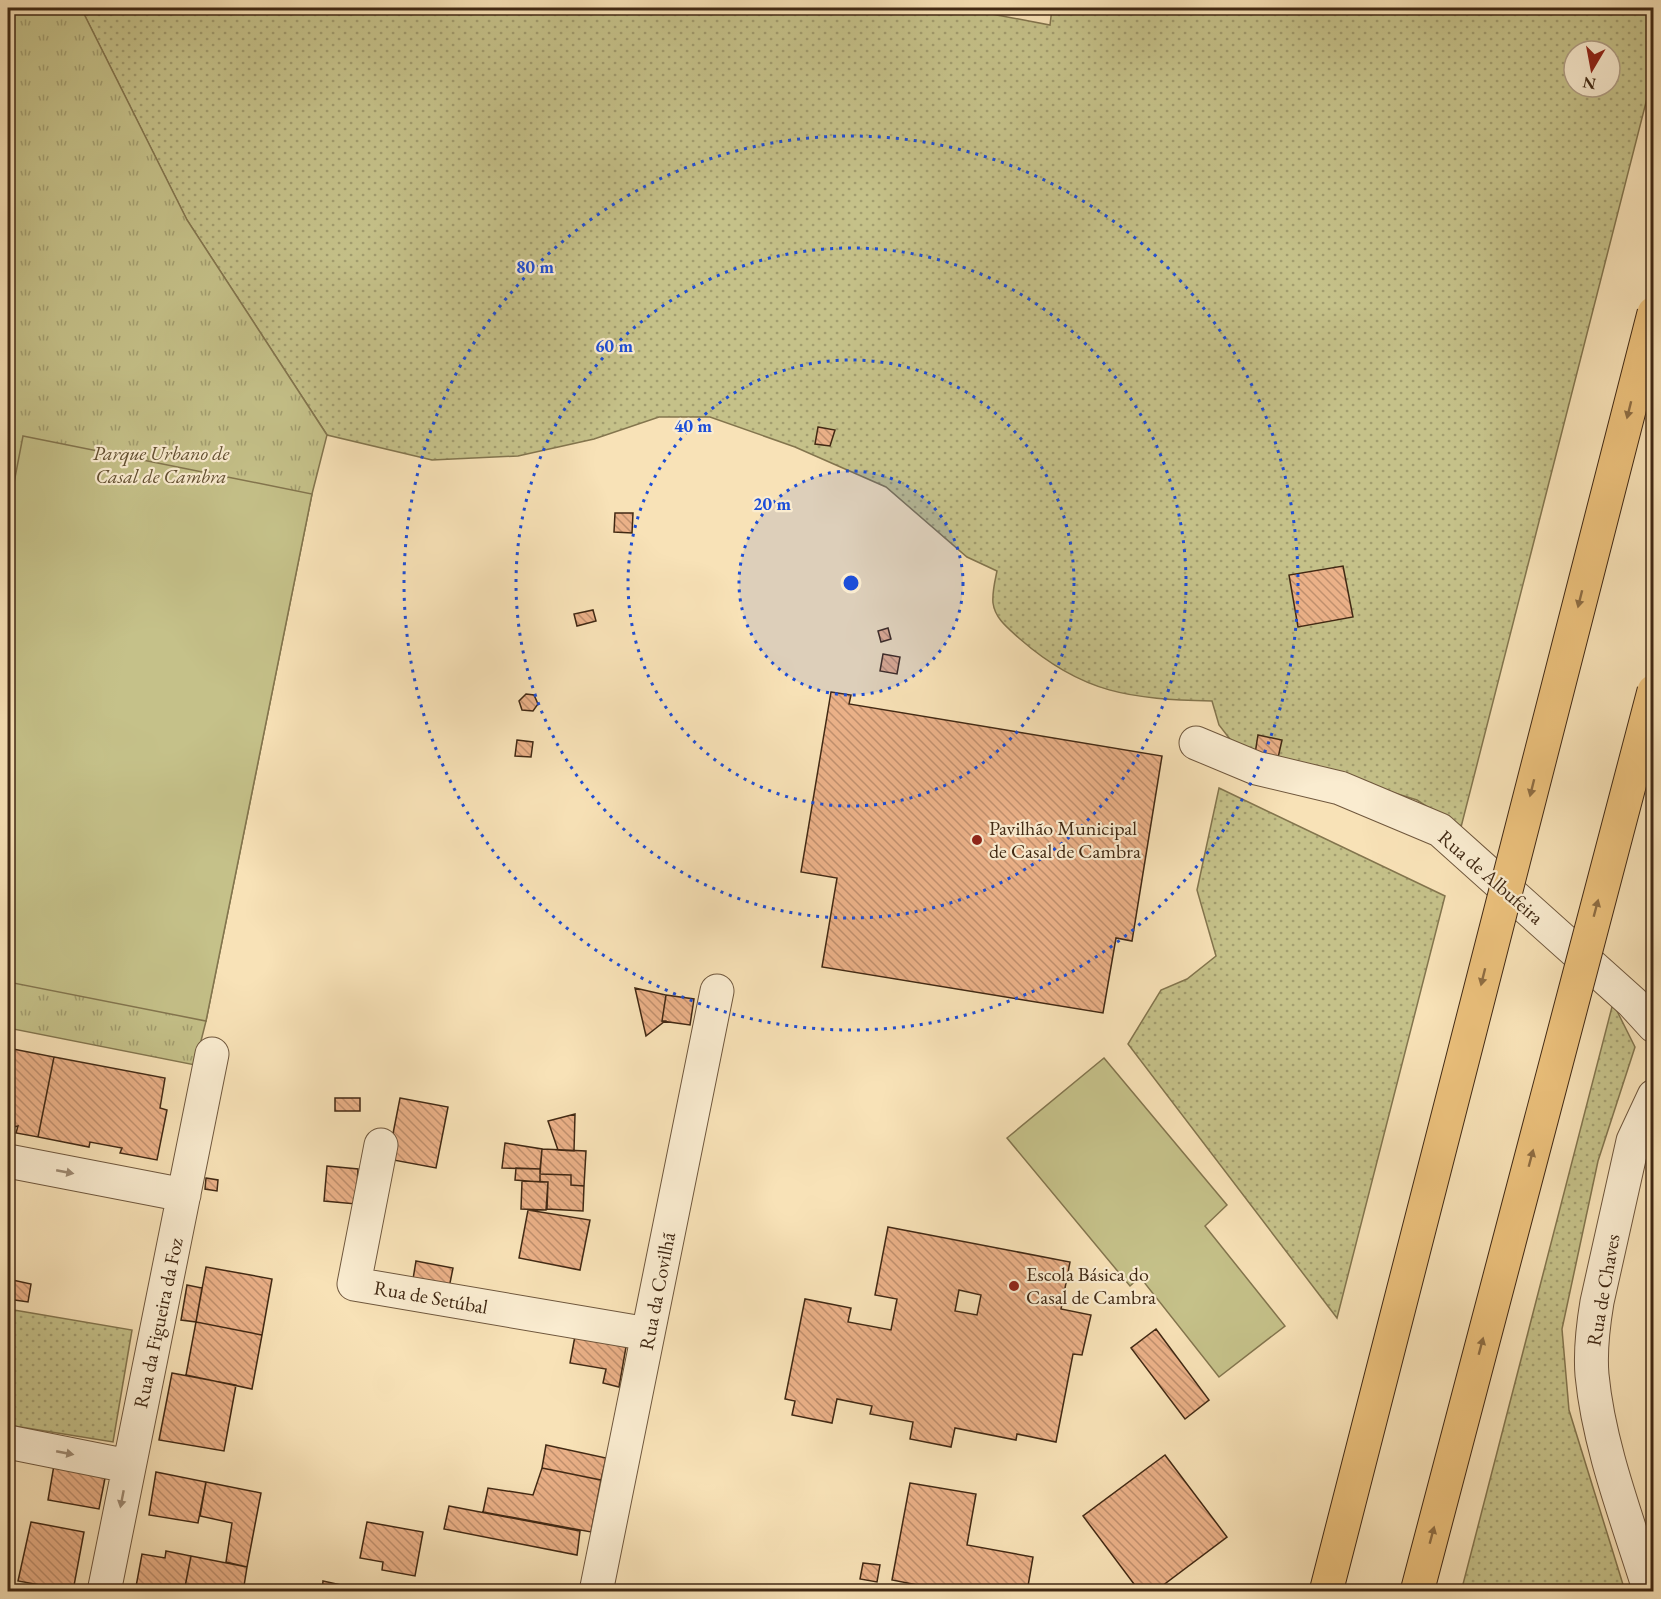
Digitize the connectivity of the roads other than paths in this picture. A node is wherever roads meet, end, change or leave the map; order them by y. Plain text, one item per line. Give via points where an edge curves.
1 (1653, 313) edge
2 (1653, 691) edge
3 (1196, 743) dead end
4 (717, 991) dead end
5 (1653, 1026) edge
6 (212, 1054) dead end
7 (1653, 1096) edge
8 (1653, 1130) edge
9 (381, 1145) dead end
10 (8, 1161) edge
11 (1628, 1165) junction
12 (184, 1195) junction
13 (648, 1334) junction
14 (8, 1442) edge
15 (128, 1466) junction
16 (104, 1592) edge
17 (596, 1592) edge
18 (1326, 1592) edge
19 (1417, 1592) edge
20 (1650, 1592) edge

1 -> 18 highway, bridge
19 -> 2 highway, bridge
3 - 5 street, Rua de Albufeira via 1256,768 1340,789 1440,830 1632,1002
4 - 13 street, Rua da Covilhã
6 - 12 street, Rua da Figueira da Foz
7 - 11 street, Rua de Chaves via 1639,1123
8 - 11 street
9 - 13 street, Rua de Setúbal via 354,1284
10 -> 12 street
11 - 20 street, Rua de Chaves via 1597,1302 1592,1373 1597,1412
12 - 15 street, Rua da Figueira da Foz
13 - 17 street, Rua da Covilhã
14 -> 15 street
15 -> 16 street, Rua da Figueira da Foz

